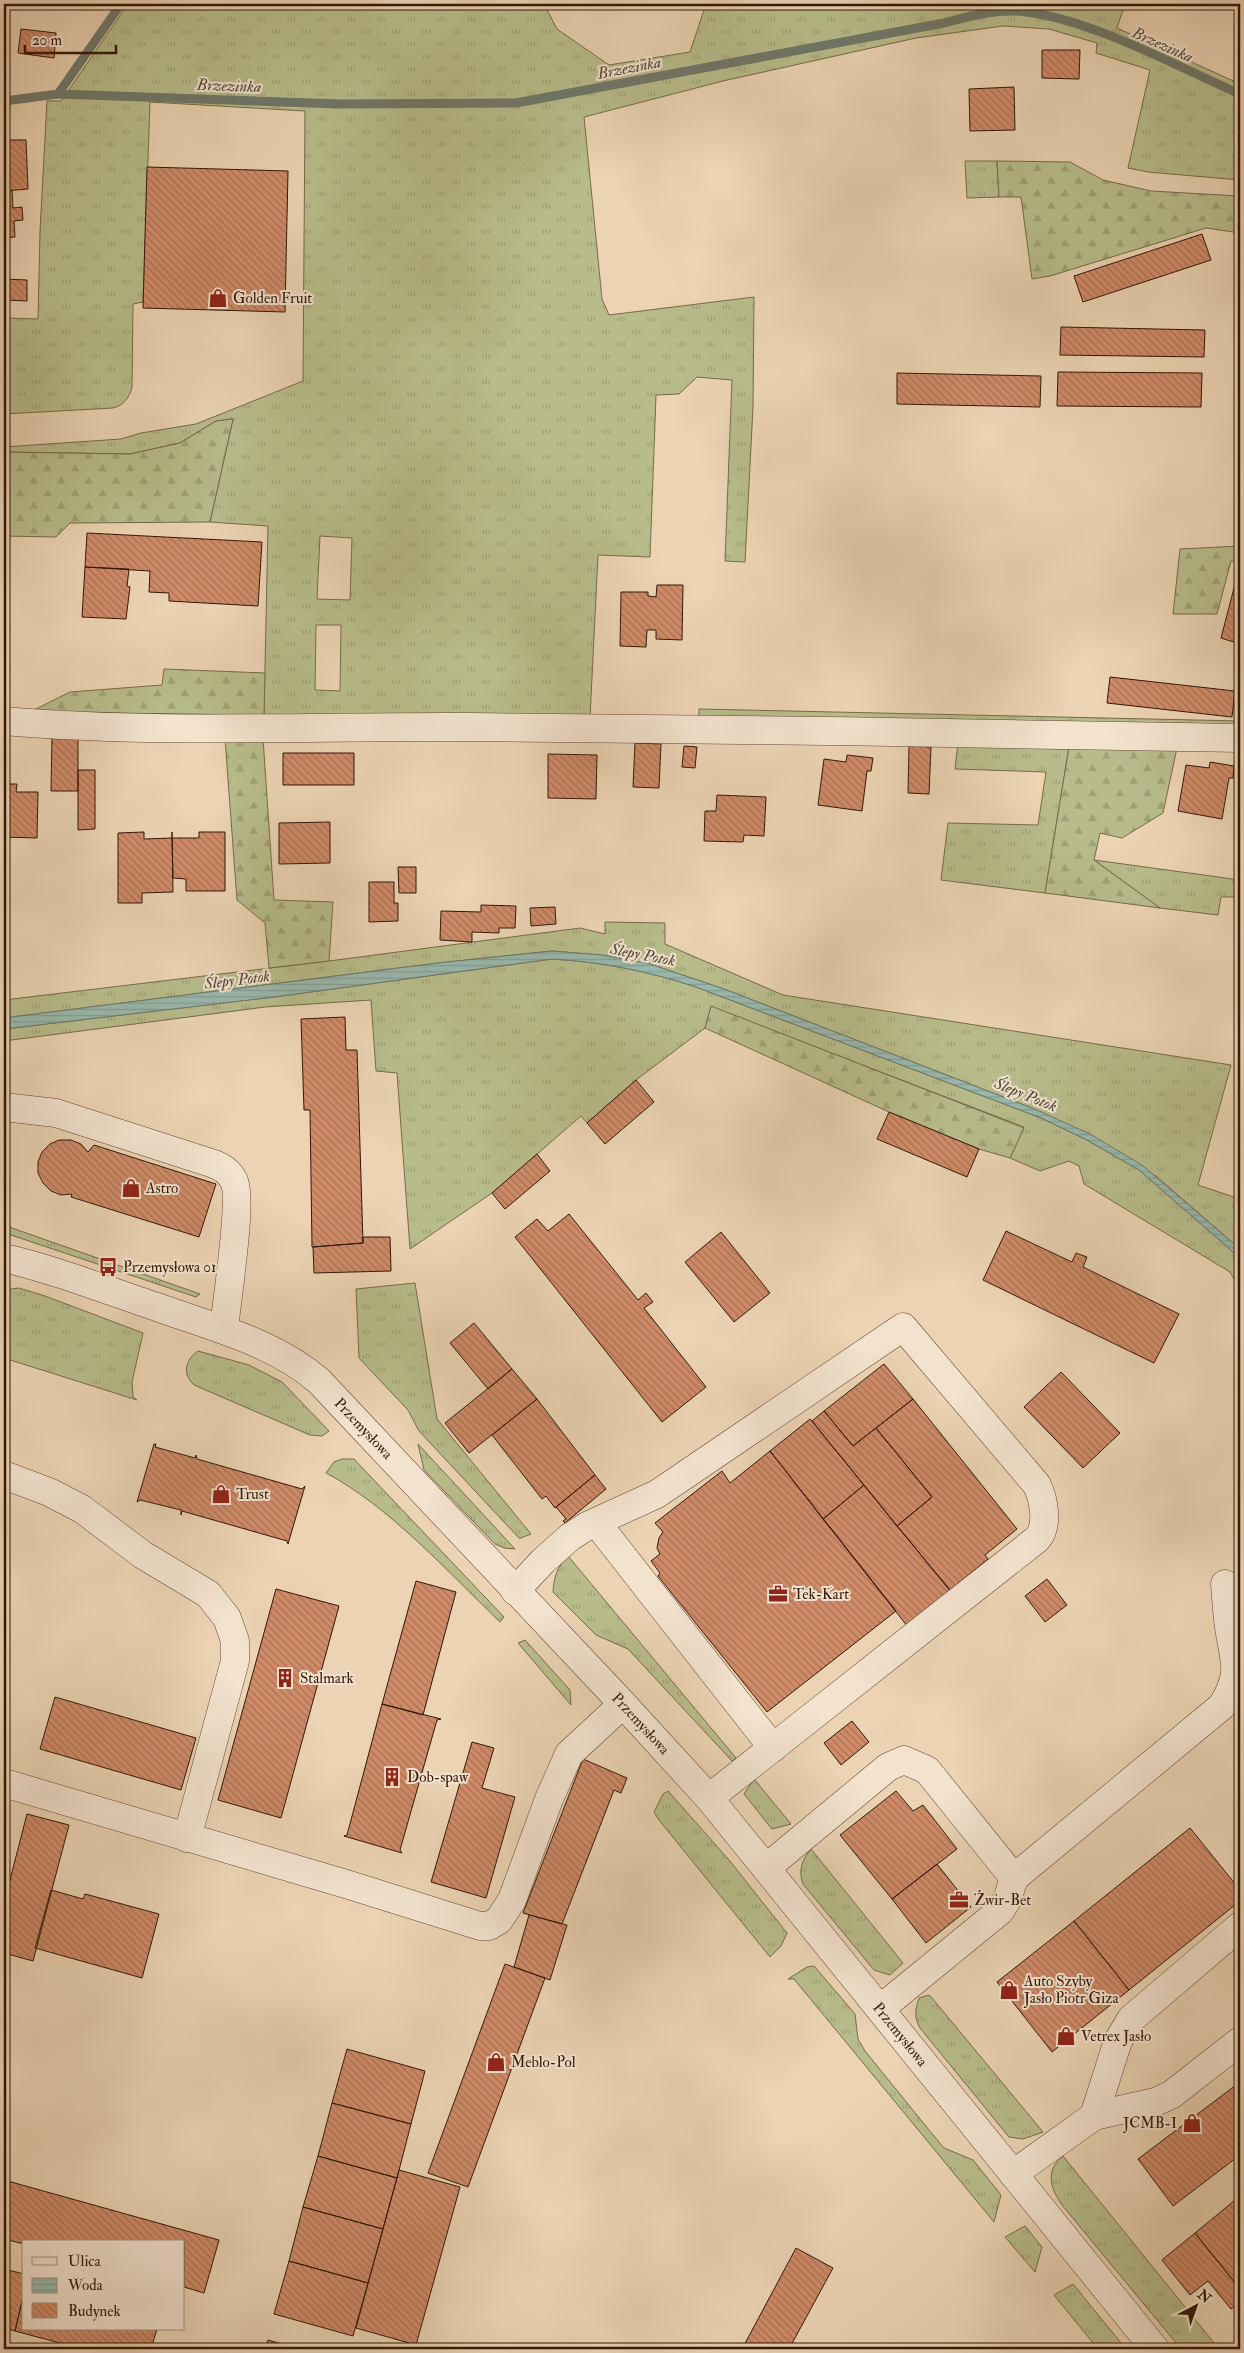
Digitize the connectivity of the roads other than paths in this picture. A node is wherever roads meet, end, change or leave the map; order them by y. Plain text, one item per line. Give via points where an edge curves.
1 (4, 721) edge
2 (1240, 738) edge
3 (4, 1107) edge
4 (4, 1258) edge
5 (224, 1330) junction
6 (4, 1475) edge
7 (596, 1522) junction
8 (1226, 1584) dead end
9 (515, 1591) junction
10 (623, 1704) junction
11 (773, 1748) junction
12 (4, 1783) edge
13 (709, 1798) junction
14 (187, 1838) junction
15 (766, 1868) junction
16 (1014, 1878) junction
17 (1240, 1926) edge
18 (880, 2009) junction
19 (1240, 2040) edge
20 (1094, 2116) junction
21 (1013, 2174) junction
22 (1155, 2349) edge

1 - 2 street via 157,728 690,728
3 - 5 street via 56,1113 225,1169 234,1180 236,1190
4 - 5 street, Przemysłowa via 75,1278
5 - 9 street, Przemysłowa via 282,1354 319,1381
6 - 14 street via 82,1509 143,1555 208,1594 227,1618 235,1641 235,1661
7 - 9 street via 570,1537
7 - 11 street
7 - 11 street via 658,1494 903,1327 1037,1485 1042,1498 1044,1526 1037,1539
8 - 16 street via 1229,1629 1237,1669 1222,1706
9 - 10 street, Przemysłowa
10 - 13 street, Przemysłowa
10 - 14 street via 569,1754 512,1900 499,1920 490,1926 480,1926
11 - 13 street
12 - 14 street
13 - 15 street, Przemysłowa
15 - 16 street via 888,1767 904,1760 927,1770
15 - 18 street, Przemysłowa
16 - 18 street via 1008,1900 1000,1911
17 - 20 street via 1131,2019 1118,2041
18 - 21 street, Przemysłowa
19 - 20 street via 1171,2095 1155,2102
20 - 21 street
21 - 22 street, Przemysłowa

